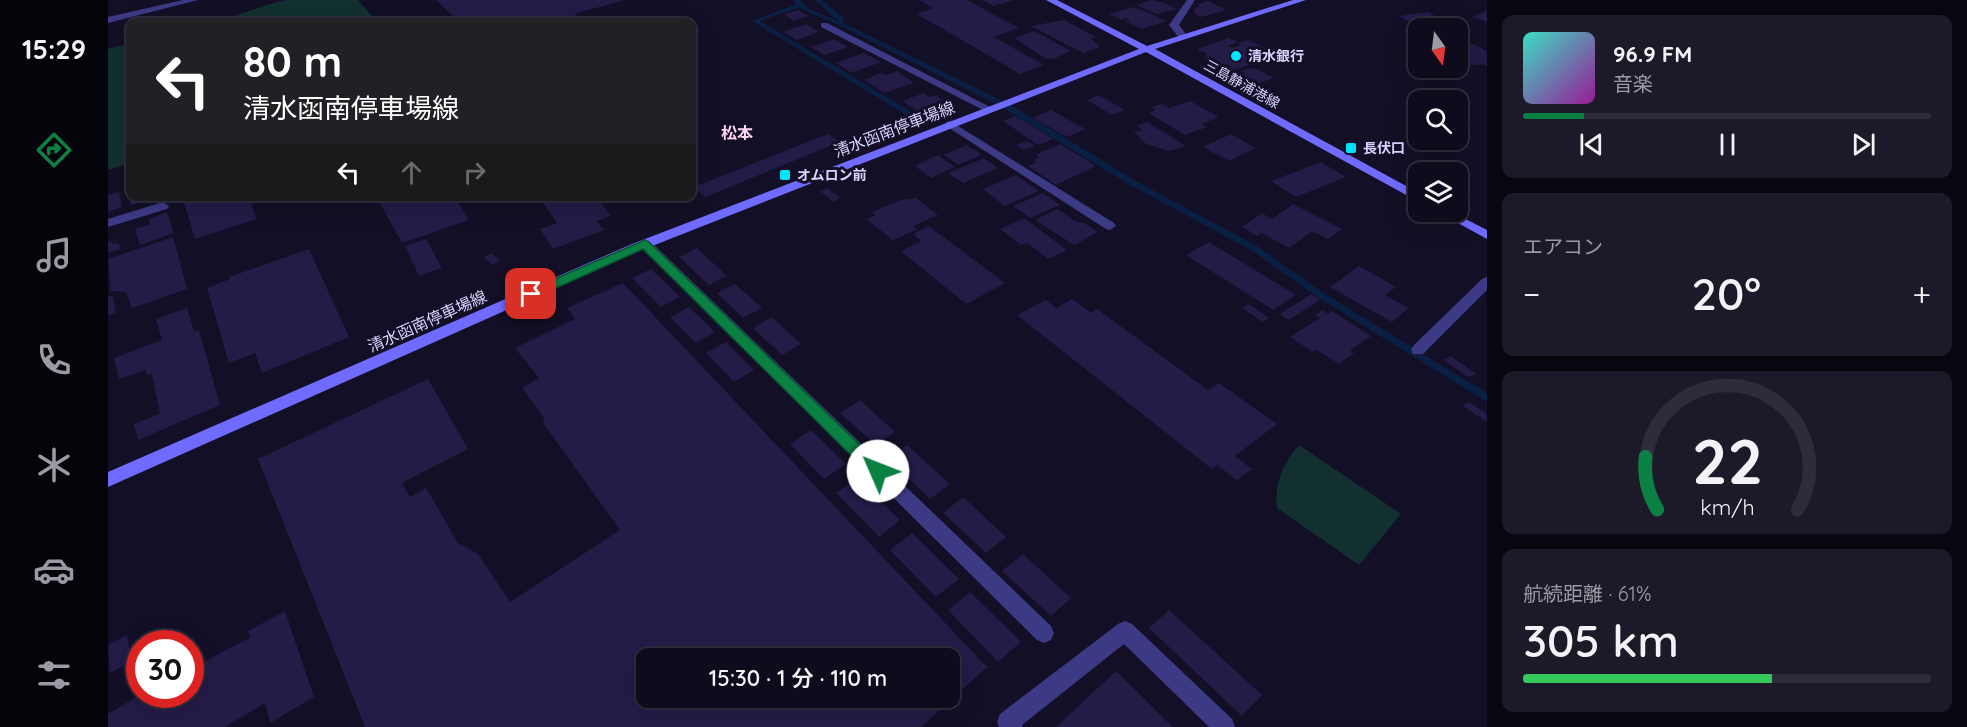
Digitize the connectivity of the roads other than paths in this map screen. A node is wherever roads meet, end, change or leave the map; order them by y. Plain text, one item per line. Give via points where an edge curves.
1 (194, 0) edge
2 (1050, 0) edge
3 (1191, 0) edge
4 (1302, 0) edge
5 (108, 20) edge
6 (824, 25) dead end
7 (1182, 36) junction
8 (1147, 49) junction
9 (989, 109) junction
10 (950, 124) junction
11 (1408, 192) edge
12 (163, 206) dead end
13 (1463, 222) edge
14 (108, 223) edge
15 (1110, 226) dead end
16 (1487, 235) edge
17 (645, 244) junction
18 (1487, 282) edge
19 (1418, 350) dead end
20 (108, 480) edge
21 (1044, 633) dead end
22 (1012, 727) edge
23 (1224, 727) edge

1 - 5 street
2 - 8 main road, 三島静浦港線
3 - 7 street via 1174,25
4 - 7 main road, 清水函南停車場線
6 - 9 street
7 - 8 main road, 清水函南停車場線
8 - 9 main road, 清水函南停車場線
8 - 11 main road, 三島静浦港線
9 - 10 main road, 清水函南停車場線
10 - 15 street
10 - 17 main road, 清水函南停車場線
12 - 14 street
13 - 16 main road
17 - 20 main road, 清水函南停車場線
17 - 21 street
18 - 19 street
22 - 23 street via 1008,722 1125,631

